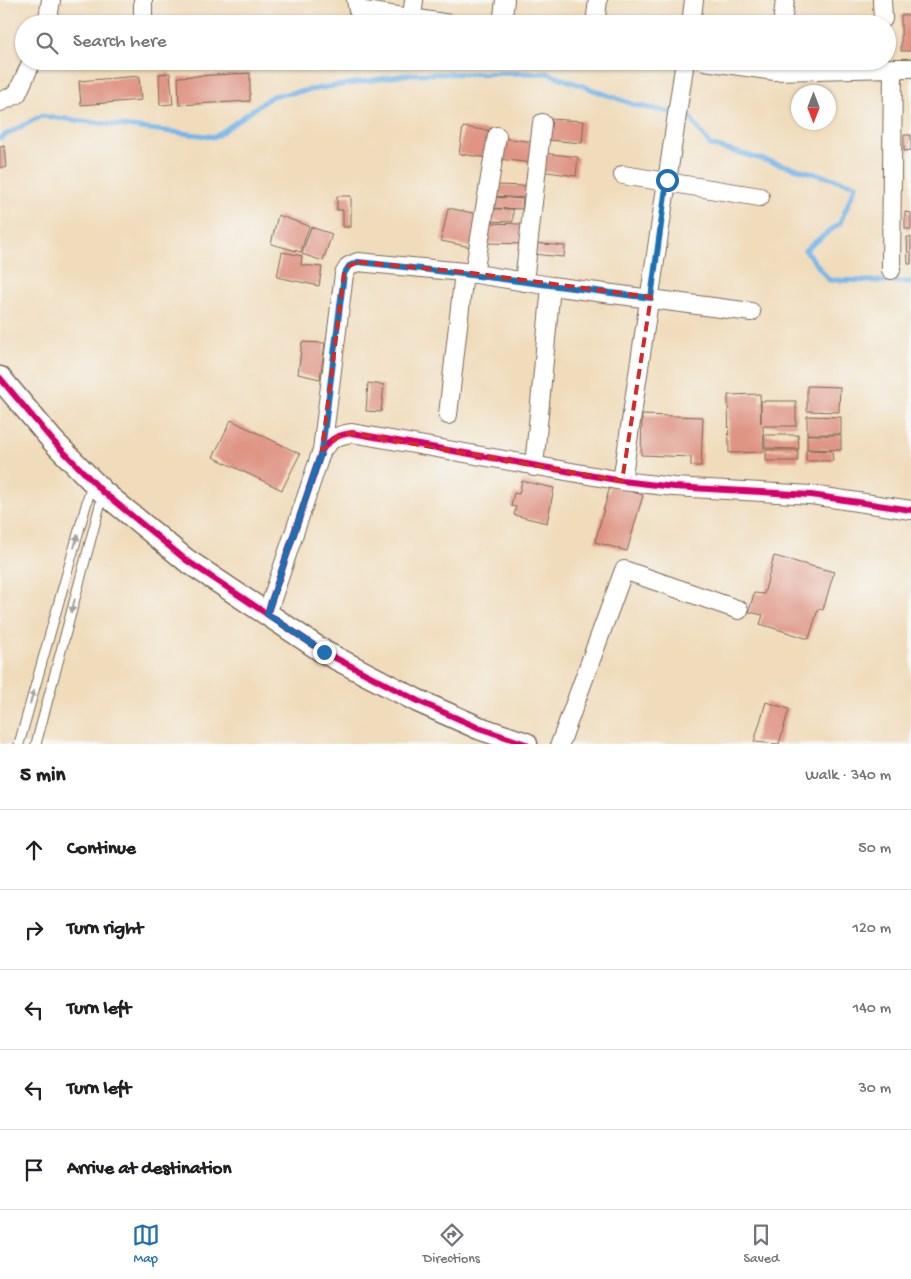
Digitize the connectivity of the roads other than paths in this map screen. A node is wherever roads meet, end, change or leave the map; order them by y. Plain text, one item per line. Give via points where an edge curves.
1 (51, 0) edge
2 (142, 0) edge
3 (356, 0) edge
4 (414, 0) edge
5 (505, 0) edge
6 (598, 0) edge
7 (694, 0) edge
8 (785, 0) edge
9 (882, 0) edge
10 (48, 15) edge
11 (143, 15) edge
12 (392, 15) edge
13 (412, 15) edge
14 (503, 15) edge
15 (596, 15) edge
16 (692, 15) edge
17 (783, 15) edge
18 (883, 15) edge
19 (896, 68) edge
20 (911, 68) edge
21 (28, 70) edge
22 (684, 70) edge
23 (893, 70) edge
24 (0, 102) edge
25 (542, 123) dead end
26 (497, 136) dead end
27 (622, 175) dead end
28 (667, 180) junction
29 (760, 197) dead end
30 (892, 270) dead end
31 (469, 273) junction
32 (524, 282) junction
33 (551, 286) junction
34 (651, 298) junction
35 (751, 312) dead end
36 (0, 378) edge
37 (448, 415) dead end
38 (322, 450) junction
39 (534, 467) junction
40 (622, 482) junction
41 (98, 486) junction
42 (911, 510) edge
43 (739, 610) dead end
44 (267, 614) junction
45 (19, 744) edge
46 (36, 744) edge
47 (526, 744) edge
48 (560, 744) edge

1 - 10 street
2 - 11 street
3 - 12 street via 358,10
4 - 13 street
5 - 14 street
6 - 15 street
7 - 16 street
8 - 17 street
9 - 18 street
19 - 20 street
21 - 24 street via 17,94
22 - 28 street
23 - 30 street
25 - 32 street
26 - 31 street
27 - 28 street
28 - 29 street
28 - 34 street
31 - 32 street
31 - 37 street
31 - 38 street via 358,262 349,266 344,274
32 - 33 street
33 - 34 street
33 - 39 street
34 - 35 street
34 - 40 street
36 - 41 street via 53,441
38 - 39 street via 330,440 352,433
38 - 44 street
39 - 40 street
40 - 42 street via 811,495
41 - 44 street via 186,560
45 -> 41 lane
41 -> 46 lane
43 - 48 street via 624,570
44 - 47 street via 324,652 418,702

